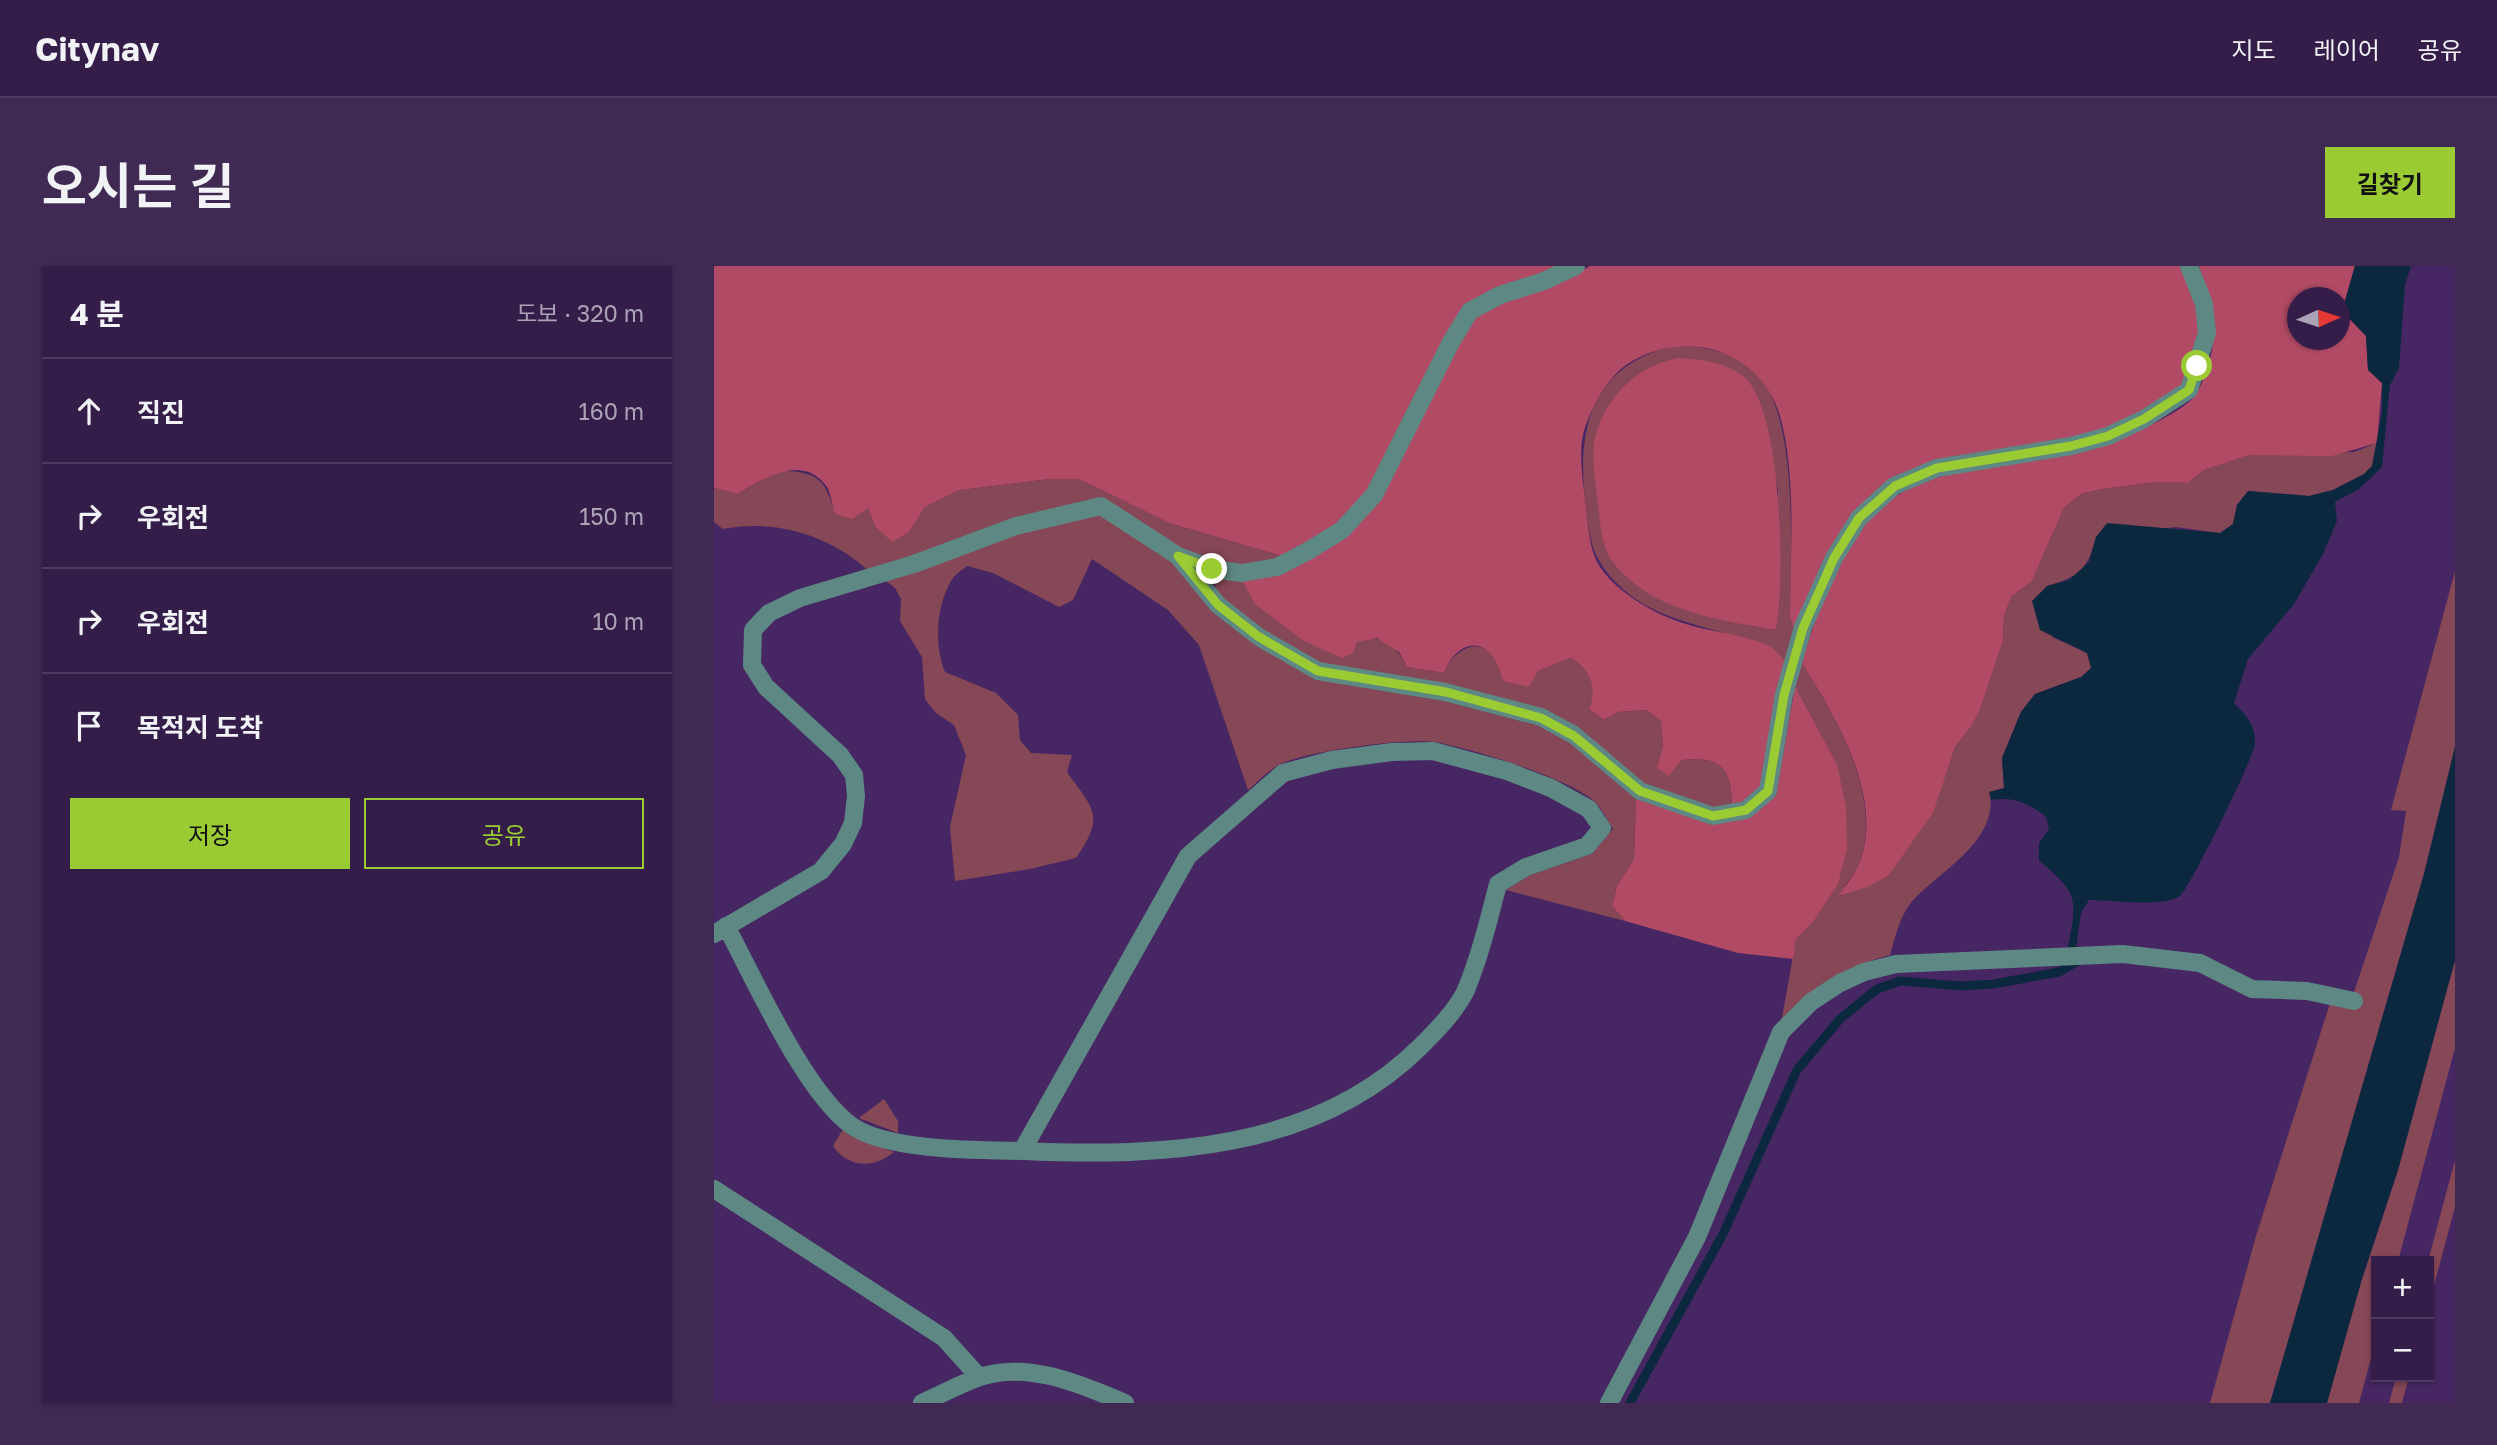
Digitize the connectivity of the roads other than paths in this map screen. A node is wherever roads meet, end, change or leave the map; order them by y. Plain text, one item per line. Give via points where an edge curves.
1 (1576, 266) edge
2 (2189, 266) edge
3 (1178, 556) junction
4 (720, 930) edge
5 (2354, 1001) dead end
6 (1022, 1152) junction
7 (714, 1189) edge
8 (979, 1377) junction
9 (922, 1403) edge
10 (1125, 1403) edge
11 (1609, 1403) edge

1 - 3 street via 1471,311 1374,495 1342,530 1277,567 1242,573 1212,569
2 - 3 street via 2204,304 2207,333 2189,390 2108,436 1937,468 1895,486 1859,518 1834,558 1803,628 1784,695 1768,791 1746,810 1713,816 1640,791 1574,736 1541,718 1446,692 1318,671 1259,637 1218,605
3 - 4 street via 1101,506 1016,526 914,564 800,598 769,613 753,630 752,665 766,687 840,755 853,775 853,823 821,871
4 - 6 street via 820,1095 853,1127 896,1143
5 - 11 street via 2306,991 2252,989 2200,963 2123,954 1896,964 1840,983 1811,1002 1782,1032 1697,1237
6 - 6 street via 1160,1150 1237,1140 1298,1126 1346,1102 1396,1070 1437,1030 1465,992 1498,884 1526,866 1587,846 1602,828 1589,809 1551,788 1433,751 1344,758 1283,773 1188,856
7 - 8 street via 944,1338
8 - 9 street
8 - 10 street via 1018,1371

